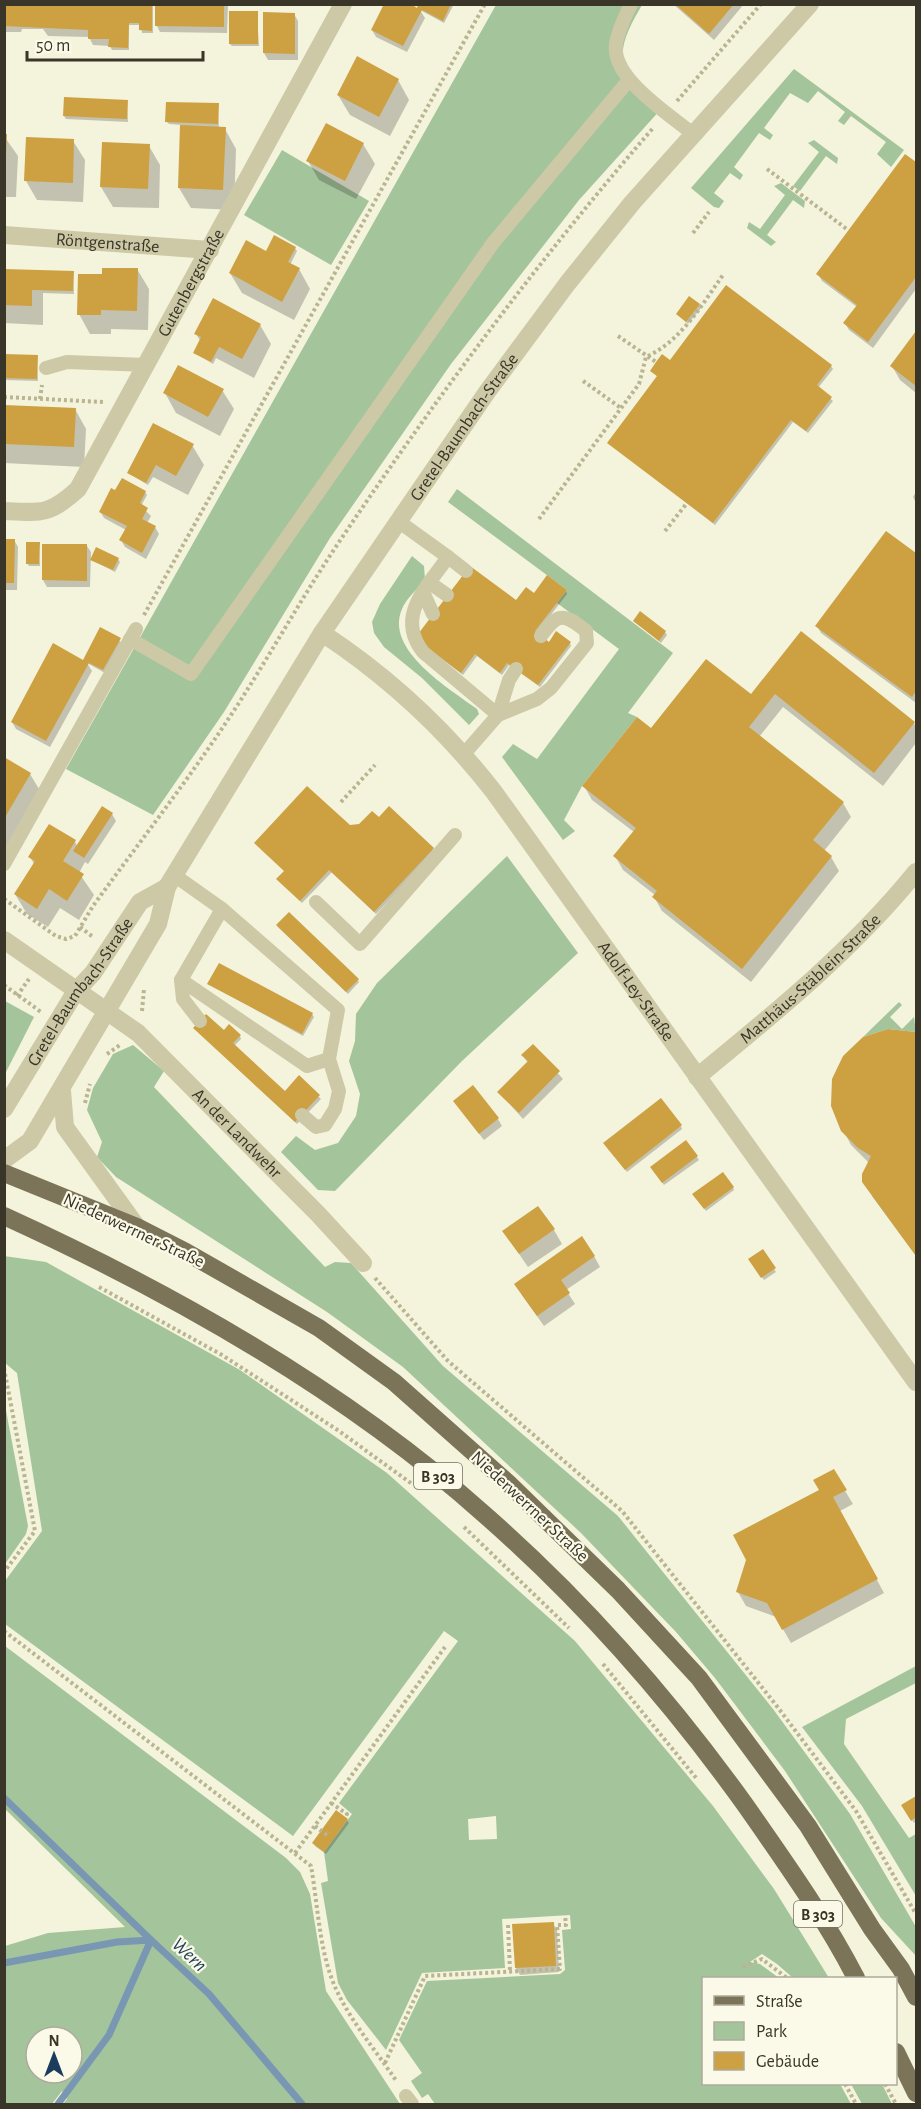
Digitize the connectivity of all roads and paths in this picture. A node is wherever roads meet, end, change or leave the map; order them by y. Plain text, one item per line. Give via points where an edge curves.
1 (343, 4) edge
2 (485, 4) edge
3 (631, 4) edge
4 (761, 4) edge
5 (810, 4) edge
6 (629, 80) junction
7 (667, 112) junction
8 (693, 134) junction
9 (767, 169) dead end
10 (709, 212) dead end
11 (848, 230) dead end
12 (693, 234) dead end
13 (4, 235) edge
14 (210, 250) junction
15 (723, 275) dead end
16 (618, 336) dead end
17 (646, 357) junction
18 (656, 362) dead end
19 (147, 365) junction
20 (46, 368) dead end
21 (583, 381) dead end
22 (4, 398) edge
23 (123, 408) junction
24 (621, 408) junction
25 (687, 503) dead end
26 (4, 511) edge
27 (539, 519) dead end
28 (398, 520) junction
29 (665, 531) dead end
30 (448, 557) junction
31 (466, 571) dead end
32 (427, 587) junction
33 (447, 595) dead end
34 (433, 614) dead end
35 (322, 633) junction
36 (133, 634) junction
37 (541, 636) dead end
38 (516, 669) dead end
39 (498, 715) junction
40 (464, 753) junction
41 (375, 765) dead end
42 (341, 802) dead end
43 (455, 835) dead end
44 (4, 864) edge
45 (916, 872) edge
46 (170, 881) junction
47 (4, 899) edge
48 (316, 902) dead end
49 (222, 909) junction
50 (4, 940) edge
51 (144, 978) dead end
52 (181, 980) junction
53 (4, 985) edge
54 (76, 991) junction
55 (17, 996) dead end
56 (106, 1010) junction
57 (146, 1021) dead end
58 (200, 1021) dead end
59 (127, 1041) dead end
60 (329, 1059) junction
61 (104, 1060) dead end
62 (94, 1077) dead end
63 (697, 1077) junction
64 (62, 1090) junction
65 (4, 1109) edge
66 (83, 1110) dead end
67 (302, 1115) dead end
68 (4, 1160) edge
69 (4, 1173) edge
70 (4, 1216) edge
71 (137, 1227) junction
72 (363, 1263) joint
73 (92, 1284) dead end
74 (4, 1368) edge
75 (916, 1382) edge
76 (416, 1487) dead end
77 (460, 1524) dead end
78 (4, 1572) edge
79 (4, 1632) edge
80 (574, 1632) dead end
81 (445, 1647) dead end
82 (597, 1657) dead end
83 (699, 1780) dead end
84 (331, 1803) junction
85 (345, 1816) dead end
86 (315, 1826) junction
87 (329, 1832) dead end
88 (295, 1853) junction
89 (916, 1914) edge
90 (565, 1915) dead end
91 (508, 1925) dead end
92 (743, 1967) dead end
93 (510, 1971) junction
94 (786, 1977) edge
95 (856, 1977) edge
96 (916, 1997) edge
97 (897, 2054) edge
98 (384, 2063) junction
99 (846, 2085) edge
100 (886, 2085) edge
101 (916, 2093) edge
102 (409, 2100) edge
103 (856, 2104) edge
104 (896, 2104) edge

1 - 14 street, Gutenbergstraße
2 - 36 path
3 - 6 lane via 615,46 618,65
4 - 7 path
5 - 8 street, Gretel-Baumbach-Straße
6 - 7 lane
6 - 36 lane via 493,243 190,674
7 - 8 lane
7 - 47 path via 585,206 458,373 339,543 228,719 75,936 56,936
8 - 28 street, Gretel-Baumbach-Straße via 567,284
9 - 11 path
10 - 12 path
13 - 14 street, Röntgenstraße
14 - 19 street, Gutenbergstraße
15 - 17 path via 677,338
16 - 17 path
17 - 18 path
17 - 24 path via 639,384
19 - 20 lane via 67,362
19 - 23 street, Gutenbergstraße
21 - 24 path
22 - 23 path via 106,402
23 - 26 street, Gutenbergstraße via 78,489 59,506 35,512
24 - 27 path
25 - 29 path
28 - 30 lane
28 - 35 street, Gretel-Baumbach-Straße
30 - 31 lane
30 - 32 lane
32 - 33 lane
32 - 34 lane
32 - 39 lane via 412,615 413,639 423,652 452,671
35 - 40 street, Adolf-Ley-Straße via 389,681
35 - 46 street, Gretel-Baumbach-Straße
36 - 44 lane
37 - 39 lane via 561,616 571,618 586,631 587,643 537,699
38 - 39 lane
39 - 40 lane
40 - 63 street, Adolf-Ley-Straße
41 - 42 path
43 - 48 lane via 360,944
45 - 63 street, Matthäus-Stäblein-Straße via 896,898 793,998
46 - 49 lane
46 - 54 street, Gretel-Baumbach-Straße via 140,902 93,973
46 - 56 street, Gretel-Baumbach-Straße via 158,924
49 - 52 lane
49 - 60 lane via 338,1010
50 - 54 street
51 - 57 path via 142,1012
52 - 58 lane via 183,999
52 - 60 lane via 307,1066
53 - 55 path
54 - 56 street
54 - 65 street, Gretel-Baumbach-Straße
56 - 64 street, Gretel-Baumbach-Straße
56 - 72 street, An der Landwehr via 148,1043
59 - 61 path
60 - 67 lane via 339,1091 335,1109 325,1125 316,1127
62 - 66 path
63 - 75 street, Adolf-Ley-Straße
64 - 68 street, Gretel-Baumbach-Straße via 30,1141
64 - 71 street, Gretel-Baumbach-Straße via 65,1127
69 - 71 main road, Niederwerrner Straße / B 303
70 - 95 main road, Niederwerrner Straße / B 303 via 137,1280 285,1366 410,1453 484,1514 635,1665 707,1752 777,1850
71 - 96 main road, Niederwerrner Straße / B 303 via 319,1328 384,1375 571,1541 699,1678 808,1826 872,1929 902,1969
72 - 89 path via 448,1361 622,1511 856,1811
73 - 76 path via 222,1355
74 - 78 path via 35,1531
77 - 80 path
79 - 88 path
81 - 84 path
82 - 83 path
84 - 85 path
84 - 86 path
86 - 87 path via 327,1835
86 - 88 path
88 - 98 path via 311,1866 335,1987
90 - 93 path via 566,1925 557,1925 560,1969
91 - 93 path
92 - 94 path via 762,1959
93 - 98 path via 425,1976
97 - 101 main road
98 - 102 path
99 - 103 path
100 - 104 path

